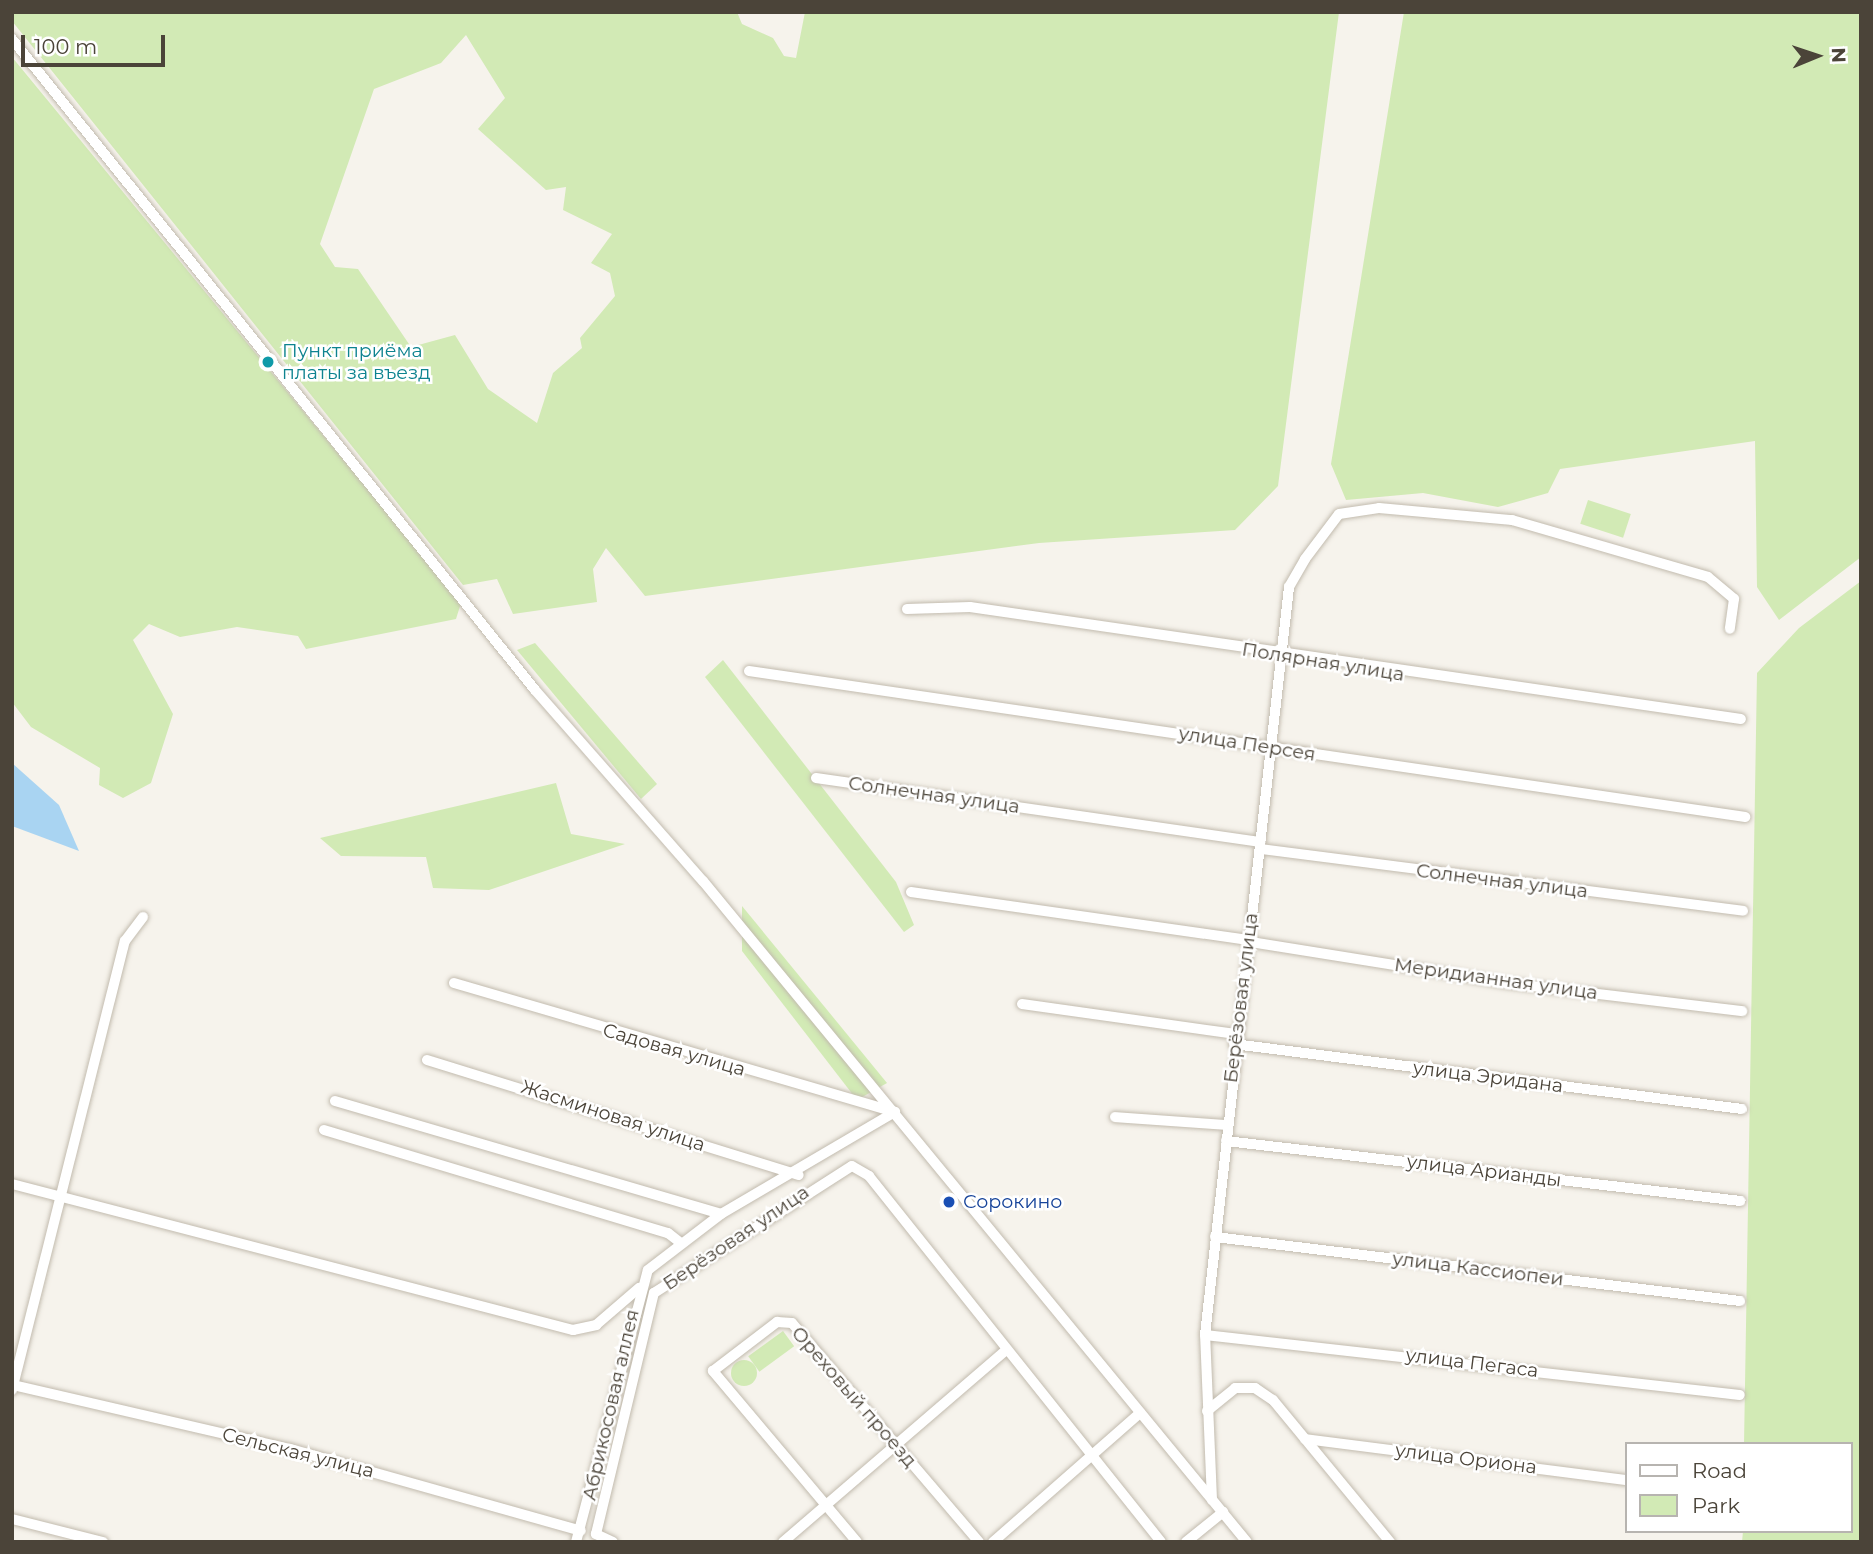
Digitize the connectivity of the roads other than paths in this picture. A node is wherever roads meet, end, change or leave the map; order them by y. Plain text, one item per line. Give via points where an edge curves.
1 (12, 40) edge
2 (907, 609) dead end
3 (1730, 629) dead end
4 (1282, 656) junction
5 (749, 671) dead end
6 (1741, 719) dead end
7 (1272, 747) junction
8 (816, 778) dead end
9 (1745, 817) dead end
10 (1260, 846) junction
11 (911, 892) dead end
12 (1743, 911) dead end
13 (143, 917) dead end
14 (1249, 941) junction
15 (454, 983) dead end
16 (1022, 1004) dead end
17 (1742, 1011) dead end
18 (1235, 1039) junction
19 (428, 1060) dead end
20 (335, 1101) dead end
21 (1742, 1109) dead end
22 (895, 1112) junction
23 (1115, 1117) dead end
24 (1227, 1125) junction
25 (324, 1130) dead end
26 (1226, 1141) junction
27 (799, 1175) junction
28 (12, 1184) edge
29 (59, 1197) junction
30 (1741, 1201) dead end
31 (721, 1214) junction
32 (1215, 1237) junction
33 (681, 1243) junction
34 (639, 1288) junction
35 (1740, 1301) dead end
36 (1205, 1335) junction
37 (1006, 1350) junction
38 (13, 1388) edge
39 (1740, 1395) dead end
40 (1207, 1411) junction
41 (1140, 1413) junction
42 (1305, 1439) junction
43 (898, 1446) junction
44 (1093, 1454) junction
45 (1624, 1480) edge
46 (1212, 1500) junction
47 (827, 1505) junction
48 (1223, 1512) junction
49 (12, 1519) edge
50 (578, 1536) edge
51 (103, 1542) edge
52 (613, 1542) edge
53 (783, 1542) edge
54 (857, 1542) edge
55 (979, 1542) edge
56 (993, 1542) edge
57 (1161, 1542) edge
58 (1186, 1542) edge
59 (1247, 1542) edge
60 (1390, 1542) edge

1 - 22 street via 535,690
2 - 4 street, Полярная улица via 970,607
3 - 4 street, Берёзовая улица via 1734,599 1708,577 1512,520 1380,508 1339,514 1289,587
4 - 6 street, Полярная улица
4 - 7 street, Берёзовая улица
5 - 7 street, улица Персея
7 - 9 street, улица Персея
7 - 10 street, Берёзовая улица
8 - 10 street, Солнечная улица
10 - 12 street, Солнечная улица
10 - 14 street, Берёзовая улица
11 - 14 street, Меридианная улица
13 - 29 street via 125,941
14 - 17 street, Меридианная улица via 1506,983
14 - 18 street, Берёзовая улица
15 - 22 street, Садовая улица
16 - 18 street, улица Эридана
18 - 21 street, улица Эридана
18 - 24 street, Берёзовая улица
19 - 27 street, Жасминовая улица
20 - 31 street
22 - 27 street, Абрикосовая аллея
22 - 41 street
23 - 24 street
24 - 26 street, Берёзовая улица
25 - 33 street via 668,1233
26 - 30 street, улица Арианды
26 - 32 street, Берёзовая улица
27 - 31 street, Абрикосовая аллея
28 - 29 street
29 - 34 street via 573,1330 596,1325
29 - 38 street
31 - 33 street, Абрикосовая аллея
32 - 35 street, улица Кассиопеи
32 - 36 street, Берёзовая улица
33 - 34 street, Абрикосовая аллея via 648,1270
34 - 50 street, Абрикосовая аллея
36 - 39 street, улица Пегаса
36 - 40 street, Берёзовая улица
37 - 43 street
37 - 44 street, Берёзовая улица
37 - 52 street, Берёзовая улица via 870,1176 860,1168 842,1168 654,1293 596,1534
38 - 50 street, Сельская улица via 290,1449
40 - 42 street via 1235,1388 1255,1388
40 - 46 street, Берёзовая улица
41 - 44 street
41 - 46 street
42 - 45 street, улица Ориона
42 - 60 street
43 - 47 street
43 - 47 street, Ореховый проезд via 792,1323 777,1322 713,1371
43 - 55 street, Ореховый проезд
44 - 56 street
44 - 57 street, Берёзовая улица
46 - 48 street
47 - 53 street
47 - 54 street
48 - 58 street
48 - 59 street
49 - 51 street

